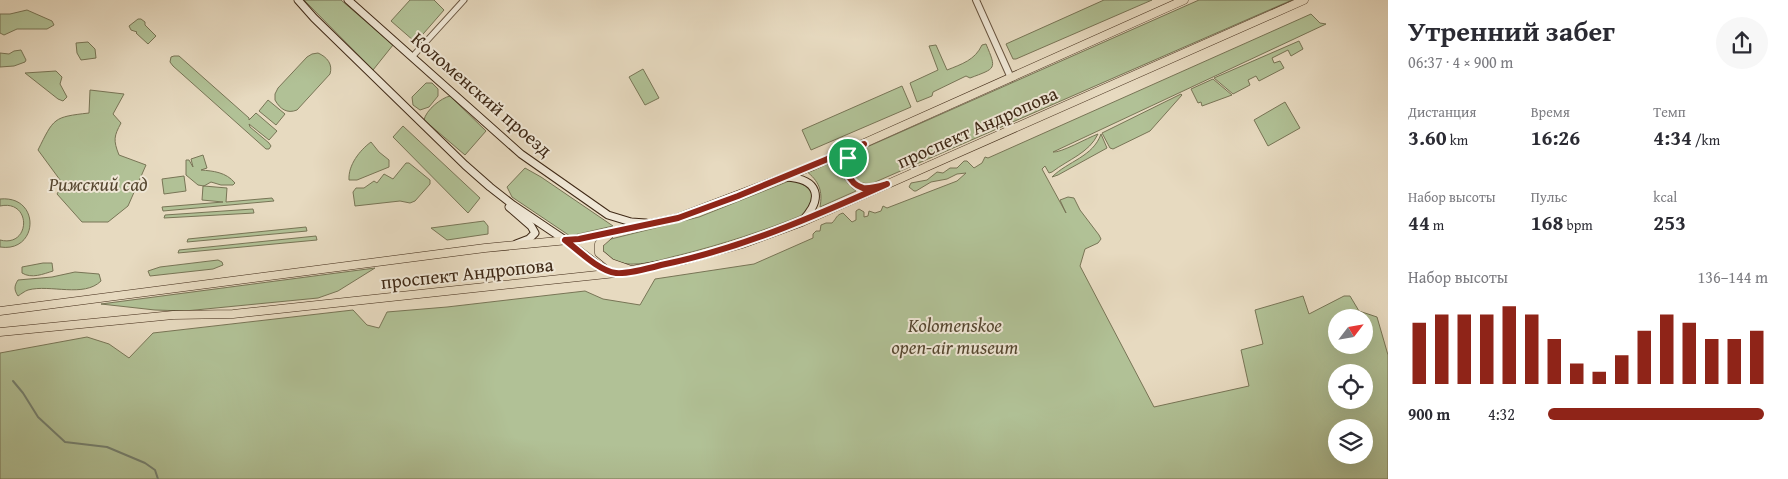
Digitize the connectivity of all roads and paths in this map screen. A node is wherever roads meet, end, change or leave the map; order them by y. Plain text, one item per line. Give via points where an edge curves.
1 (298, 0) edge
2 (348, 0) edge
3 (464, 0) edge
4 (976, 0) edge
5 (1184, 0) edge
6 (1304, 0) edge
7 (413, 56) junction
8 (1011, 78) junction
9 (864, 144) junction
10 (783, 176) junction
11 (887, 184) junction
12 (504, 198) junction
13 (802, 222) junction
14 (655, 223) junction
15 (616, 232) junction
16 (565, 240) junction
17 (516, 244) junction
18 (633, 271) junction
19 (616, 273) junction
20 (0, 311) edge
21 (0, 332) edge

1 - 12 main road via 459,159
2 - 7 main road, Коломенский проезд
3 - 7 street
4 - 8 street
5 - 8 main road, проспект Андропова
6 - 11 main road, проспект Андропова
7 - 14 main road, Коломенский проезд via 521,154 608,215 631,222
8 - 9 main road, проспект Андропова
9 - 10 main road, проспект Андропова
9 - 11 street via 847,160 850,178 863,188
10 - 13 main road via 801,178 812,187 814,207
10 - 14 main road, проспект Андропова via 701,209
11 - 13 main road, проспект Андропова
12 - 16 main road
12 - 17 main road via 535,233
13 - 18 main road, проспект Андропова via 736,246
14 - 15 main road, проспект Андропова
15 - 16 main road, проспект Андропова
15 - 18 main road via 601,241 599,253 611,263
16 - 17 main road, проспект Андропова
16 - 19 main road via 600,266
17 - 20 main road, проспект Андропова
18 - 19 main road, проспект Андропова
19 - 21 main road, проспект Андропова via 233,314 173,315

